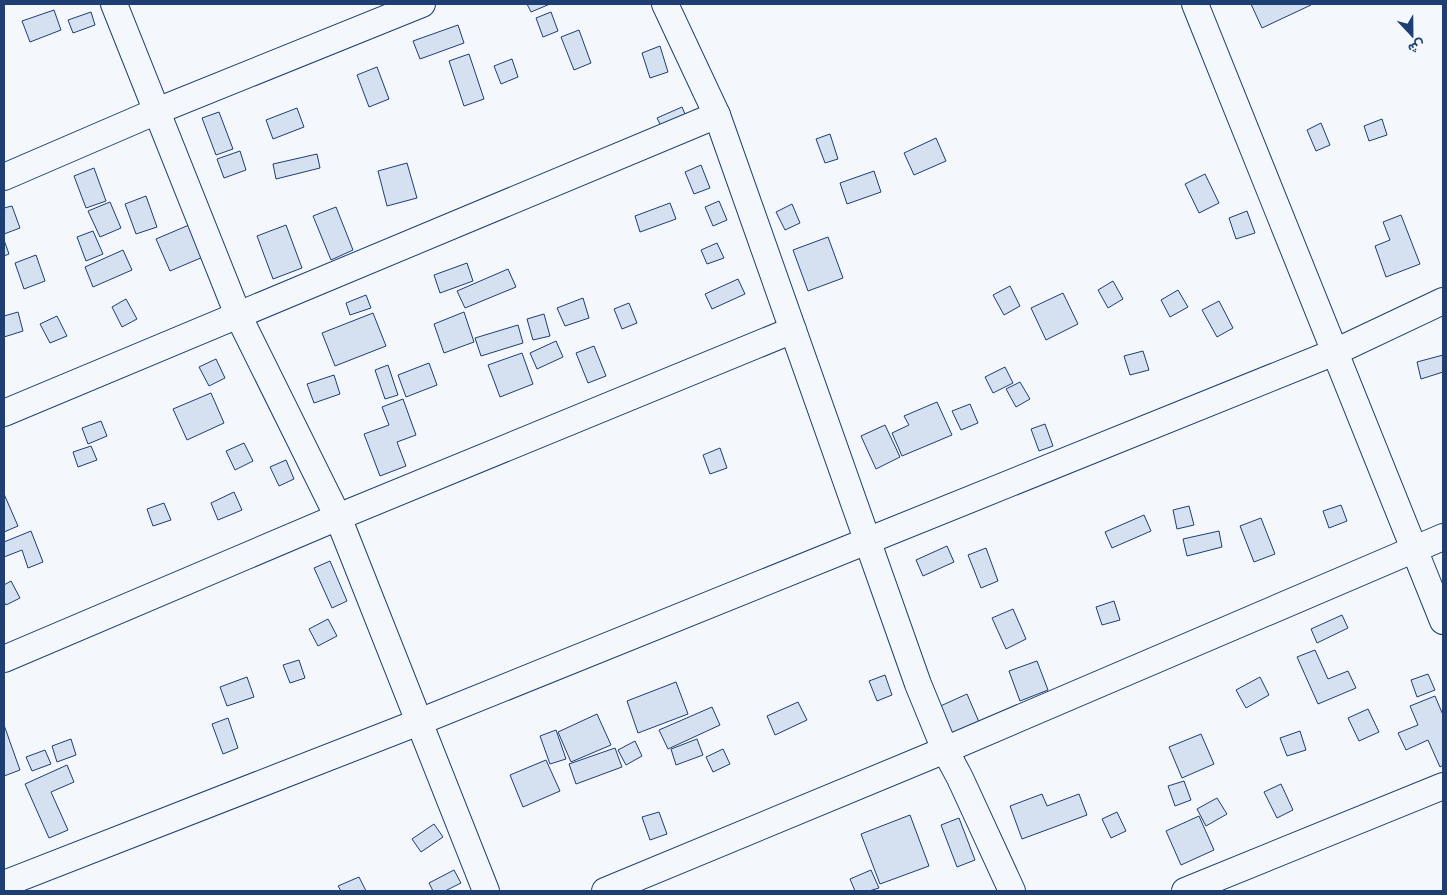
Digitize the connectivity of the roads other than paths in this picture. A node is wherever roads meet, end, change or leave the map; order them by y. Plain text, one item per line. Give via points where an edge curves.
1 (114, 4) edge
2 (422, 4) edge
3 (665, 4) edge
4 (1195, 4) edge
5 (157, 111) junction
6 (717, 115) junction
7 (4, 177) edge
8 (1443, 301) edge
9 (238, 315) junction
10 (793, 330) junction
11 (1334, 352) junction
12 (4, 413) edge
13 (338, 517) junction
14 (1443, 537) edge
15 (867, 541) junction
16 (1413, 549) junction
17 (1443, 621) edge
18 (4, 659) edge
19 (419, 722) junction
20 (945, 750) junction
21 (1443, 786) edge
22 (4, 884) edge
23 (486, 891) edge
24 (605, 891) edge
25 (1012, 891) edge
26 (1185, 891) edge

1 - 5 street
2 - 5 street
3 - 6 street
4 - 11 street
5 - 7 street
5 - 9 street
6 - 9 street
6 - 10 street
8 - 11 street
9 - 12 street
9 - 13 street
10 - 13 street
10 - 15 street
11 - 15 street
11 - 16 street
13 - 18 street
13 - 19 street
14 - 16 street
15 - 19 street
15 - 20 street
16 - 17 street
16 - 20 street
19 - 22 street
19 - 23 street
20 - 24 street
20 - 25 street
21 - 26 street

